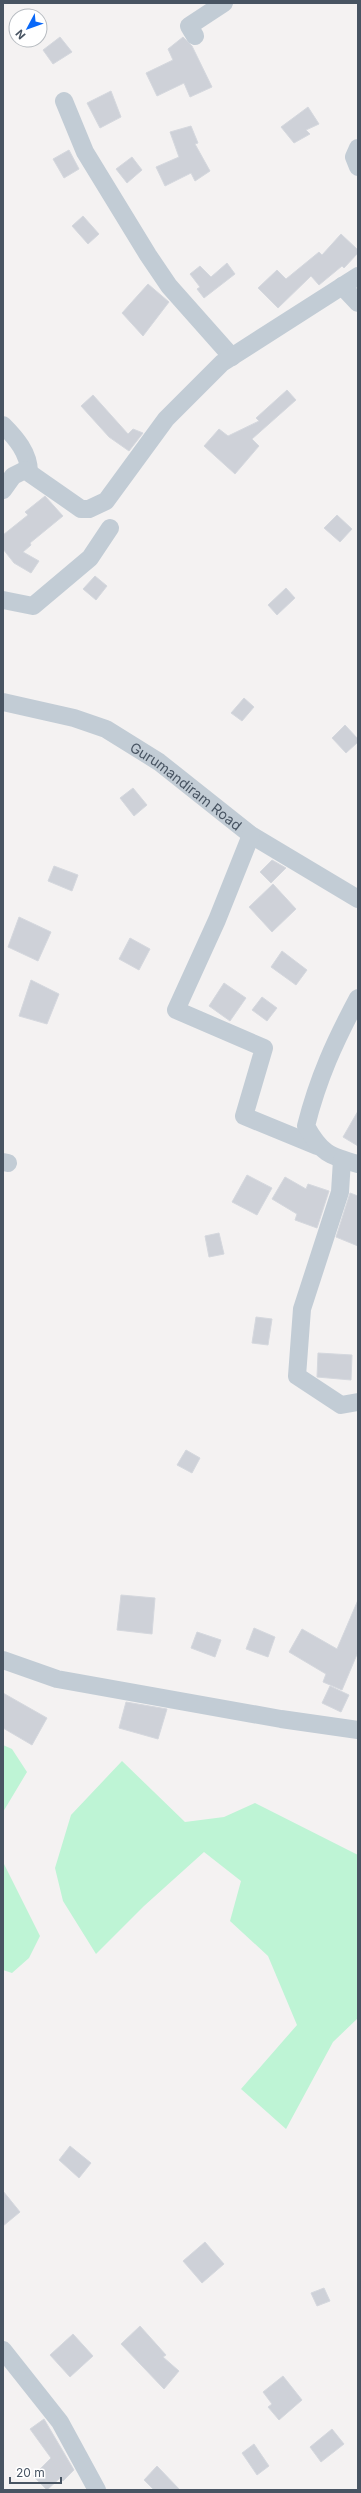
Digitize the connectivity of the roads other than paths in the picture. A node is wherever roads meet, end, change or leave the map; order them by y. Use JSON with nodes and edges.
{"nodes":[{"id":1,"x":224,"y":3,"type":"edge"},
{"id":2,"x":195,"y":36,"type":"dead end"},
{"id":3,"x":64,"y":101,"type":"dead end"},
{"id":4,"x":358,"y":148,"type":"edge"},
{"id":5,"x":358,"y":167,"type":"edge"},
{"id":6,"x":358,"y":276,"type":"edge"},
{"id":7,"x":342,"y":286,"type":"junction"},
{"id":8,"x":358,"y":303,"type":"edge"},
{"id":9,"x":232,"y":357,"type":"junction"},
{"id":10,"x":3,"y":425,"type":"edge"},
{"id":11,"x":29,"y":472,"type":"junction"},
{"id":12,"x":3,"y":490,"type":"edge"},
{"id":13,"x":110,"y":528,"type":"dead end"},
{"id":14,"x":3,"y":600,"type":"edge"},
{"id":15,"x":3,"y":691,"type":"edge"},
{"id":16,"x":11,"y":703,"type":"edge"},
{"id":17,"x":251,"y":835,"type":"junction"},
{"id":18,"x":358,"y":898,"type":"edge"},
{"id":19,"x":358,"y":998,"type":"edge"},
{"id":20,"x":317,"y":1146,"type":"junction"},
{"id":21,"x":350,"y":1162,"type":"edge"},
{"id":22,"x":358,"y":1402,"type":"edge"},
{"id":23,"x":3,"y":1660,"type":"edge"},
{"id":24,"x":358,"y":1730,"type":"edge"},
{"id":25,"x":3,"y":2350,"type":"edge"},
{"id":26,"x":97,"y":2490,"type":"edge"}],
"edges":[{"from":1,"to":2,"type":"street"},
{"from":3,"to":9,"type":"street"},
{"from":4,"to":5,"type":"street"},
{"from":6,"to":7,"type":"street"},
{"from":7,"to":8,"type":"street"},
{"from":7,"to":9,"type":"street"},
{"from":9,"to":11,"type":"street"},
{"from":10,"to":11,"type":"street"},
{"from":11,"to":12,"type":"street"},
{"from":13,"to":14,"type":"street"},
{"from":15,"to":16,"type":"street"},
{"from":16,"to":17,"type":"street","name":"Gurumandiram Road"},
{"from":17,"to":18,"type":"street","name":"Gurumandiram Road"},
{"from":17,"to":20,"type":"street"},
{"from":19,"to":20,"type":"street"},
{"from":20,"to":21,"type":"street"},
{"from":21,"to":22,"type":"street"},
{"from":23,"to":24,"type":"street"},
{"from":25,"to":26,"type":"street"}]}
